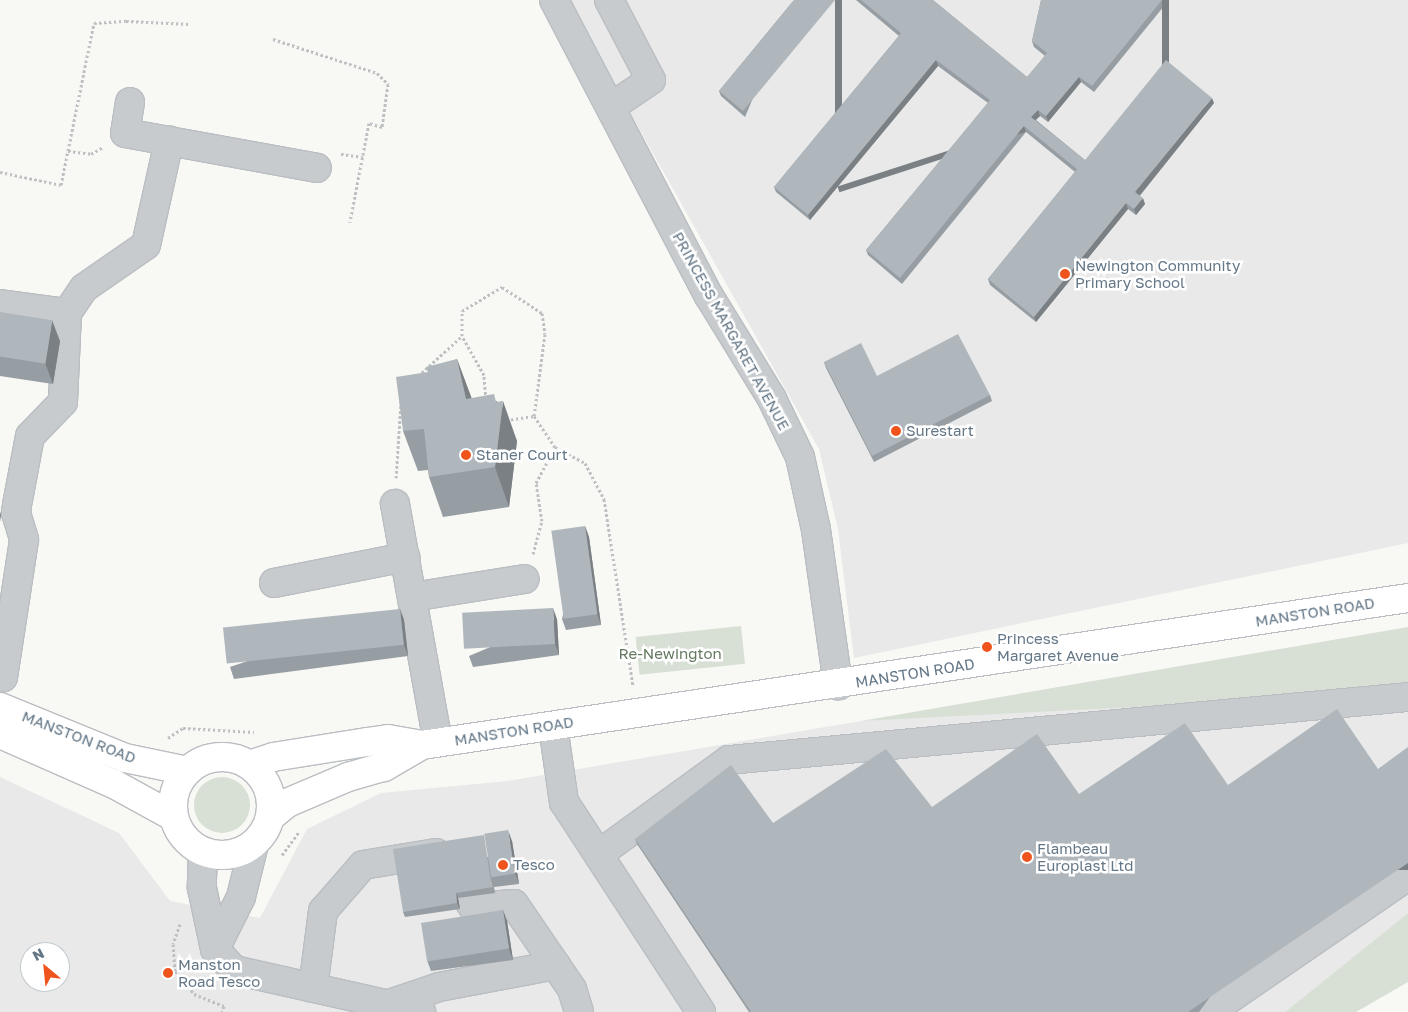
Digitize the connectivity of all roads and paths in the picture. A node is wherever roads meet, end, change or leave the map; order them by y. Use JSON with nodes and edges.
{"nodes":[{"id":1,"x":554,"y":0,"type":"edge"},
{"id":2,"x":609,"y":0,"type":"edge"},
{"id":3,"x":189,"y":24,"type":"dead end"},
{"id":4,"x":274,"y":39,"type":"dead end"},
{"id":5,"x":130,"y":102,"type":"dead end"},
{"id":6,"x":611,"y":107,"type":"junction"},
{"id":7,"x":125,"y":133,"type":"junction"},
{"id":8,"x":169,"y":141,"type":"junction"},
{"id":9,"x":68,"y":151,"type":"junction"},
{"id":10,"x":317,"y":168,"type":"dead end"},
{"id":11,"x":0,"y":172,"type":"edge"},
{"id":12,"x":350,"y":222,"type":"dead end"},
{"id":13,"x":0,"y":304,"type":"edge"},
{"id":14,"x":67,"y":313,"type":"junction"},
{"id":15,"x":462,"y":336,"type":"junction"},
{"id":16,"x":414,"y":382,"type":"edge"},
{"id":17,"x":404,"y":396,"type":"edge"},
{"id":18,"x":487,"y":404,"type":"edge"},
{"id":19,"x":534,"y":416,"type":"junction"},
{"id":20,"x":498,"y":421,"type":"edge"},
{"id":21,"x":555,"y":447,"type":"junction"},
{"id":22,"x":395,"y":504,"type":"joint"},
{"id":23,"x":404,"y":557,"type":"junction"},
{"id":24,"x":525,"y":579,"type":"joint"},
{"id":25,"x":274,"y":583,"type":"dead end"},
{"id":26,"x":412,"y":597,"type":"junction"},
{"id":27,"x":1408,"y":598,"type":"edge"},
{"id":28,"x":3,"y":677,"type":"dead end"},
{"id":29,"x":838,"y":685,"type":"junction"},
{"id":30,"x":1408,"y":696,"type":"edge"},
{"id":31,"x":0,"y":706,"type":"edge"},
{"id":32,"x":637,"y":711,"type":"junction"},
{"id":33,"x":553,"y":726,"type":"junction"},
{"id":34,"x":257,"y":732,"type":"dead end"},
{"id":35,"x":0,"y":734,"type":"edge"},
{"id":36,"x":163,"y":741,"type":"dead end"},
{"id":37,"x":430,"y":743,"type":"junction"},
{"id":38,"x":249,"y":765,"type":"junction"},
{"id":39,"x":188,"y":771,"type":"junction"},
{"id":40,"x":174,"y":817,"type":"junction"},
{"id":41,"x":270,"y":817,"type":"junction"},
{"id":42,"x":300,"y":830,"type":"dead end"},
{"id":43,"x":254,"y":844,"type":"junction"},
{"id":44,"x":203,"y":851,"type":"junction"},
{"id":45,"x":599,"y":854,"type":"junction"},
{"id":46,"x":278,"y":860,"type":"dead end"},
{"id":47,"x":1408,"y":876,"type":"edge"},
{"id":48,"x":216,"y":948,"type":"junction"},
{"id":49,"x":556,"y":965,"type":"junction"},
{"id":50,"x":313,"y":988,"type":"junction"},
{"id":51,"x":390,"y":1004,"type":"junction"},
{"id":52,"x":421,"y":1012,"type":"edge"},
{"id":53,"x":579,"y":1012,"type":"edge"},
{"id":54,"x":701,"y":1012,"type":"edge"},
{"id":55,"x":1210,"y":1012,"type":"edge"}],
"edges":[{"from":1,"to":6,"type":"street","name":"PRINCESS MARGARET AVENUE"},
{"from":2,"to":6,"type":"street"},
{"from":3,"to":9,"type":"path"},
{"from":4,"to":12,"type":"path"},
{"from":5,"to":7,"type":"street"},
{"from":6,"to":29,"type":"street","name":"PRINCESS MARGARET AVENUE"},
{"from":7,"to":8,"type":"street"},
{"from":7,"to":9,"type":"path"},
{"from":8,"to":10,"type":"street"},
{"from":8,"to":14,"type":"street"},
{"from":9,"to":11,"type":"path"},
{"from":13,"to":14,"type":"street"},
{"from":14,"to":28,"type":"street"},
{"from":15,"to":16,"type":"path"},
{"from":15,"to":18,"type":"path"},
{"from":15,"to":19,"type":"path"},
{"from":17,"to":22,"type":"path"},
{"from":19,"to":20,"type":"path"},
{"from":19,"to":21,"type":"path"},
{"from":21,"to":24,"type":"path"},
{"from":21,"to":32,"type":"path"},
{"from":22,"to":23,"type":"street"},
{"from":23,"to":25,"type":"street"},
{"from":23,"to":26,"type":"street"},
{"from":24,"to":26,"type":"street"},
{"from":26,"to":37,"type":"street"},
{"from":27,"to":29,"type":"main road","name":"MANSTON ROAD"},
{"from":29,"to":32,"type":"main road","name":"MANSTON ROAD"},
{"from":30,"to":45,"type":"street"},
{"from":31,"to":39,"type":"main road","name":"MANSTON ROAD"},
{"from":32,"to":33,"type":"main road","name":"MANSTON ROAD"},
{"from":33,"to":37,"type":"main road","name":"MANSTON ROAD"},
{"from":33,"to":45,"type":"street"},
{"from":34,"to":36,"type":"path"},
{"from":35,"to":40,"type":"main road","name":"MANSTON ROAD"},
{"from":37,"to":38,"type":"main road","name":"MANSTON ROAD"},
{"from":37,"to":41,"type":"main road","name":"MANSTON ROAD"},
{"from":38,"to":39,"type":"main road"},
{"from":38,"to":41,"type":"main road"},
{"from":39,"to":40,"type":"main road"},
{"from":40,"to":44,"type":"main road"},
{"from":41,"to":43,"type":"main road","name":"MANSTON ROAD"},
{"from":42,"to":46,"type":"path"},
{"from":43,"to":44,"type":"main road"},
{"from":43,"to":48,"type":"street"},
{"from":44,"to":48,"type":"street"},
{"from":45,"to":54,"type":"street"},
{"from":47,"to":55,"type":"street"},
{"from":48,"to":50,"type":"street"},
{"from":49,"to":50,"type":"street"},
{"from":49,"to":51,"type":"street"},
{"from":49,"to":53,"type":"street"},
{"from":50,"to":51,"type":"street"},
{"from":51,"to":52,"type":"street"}]}
